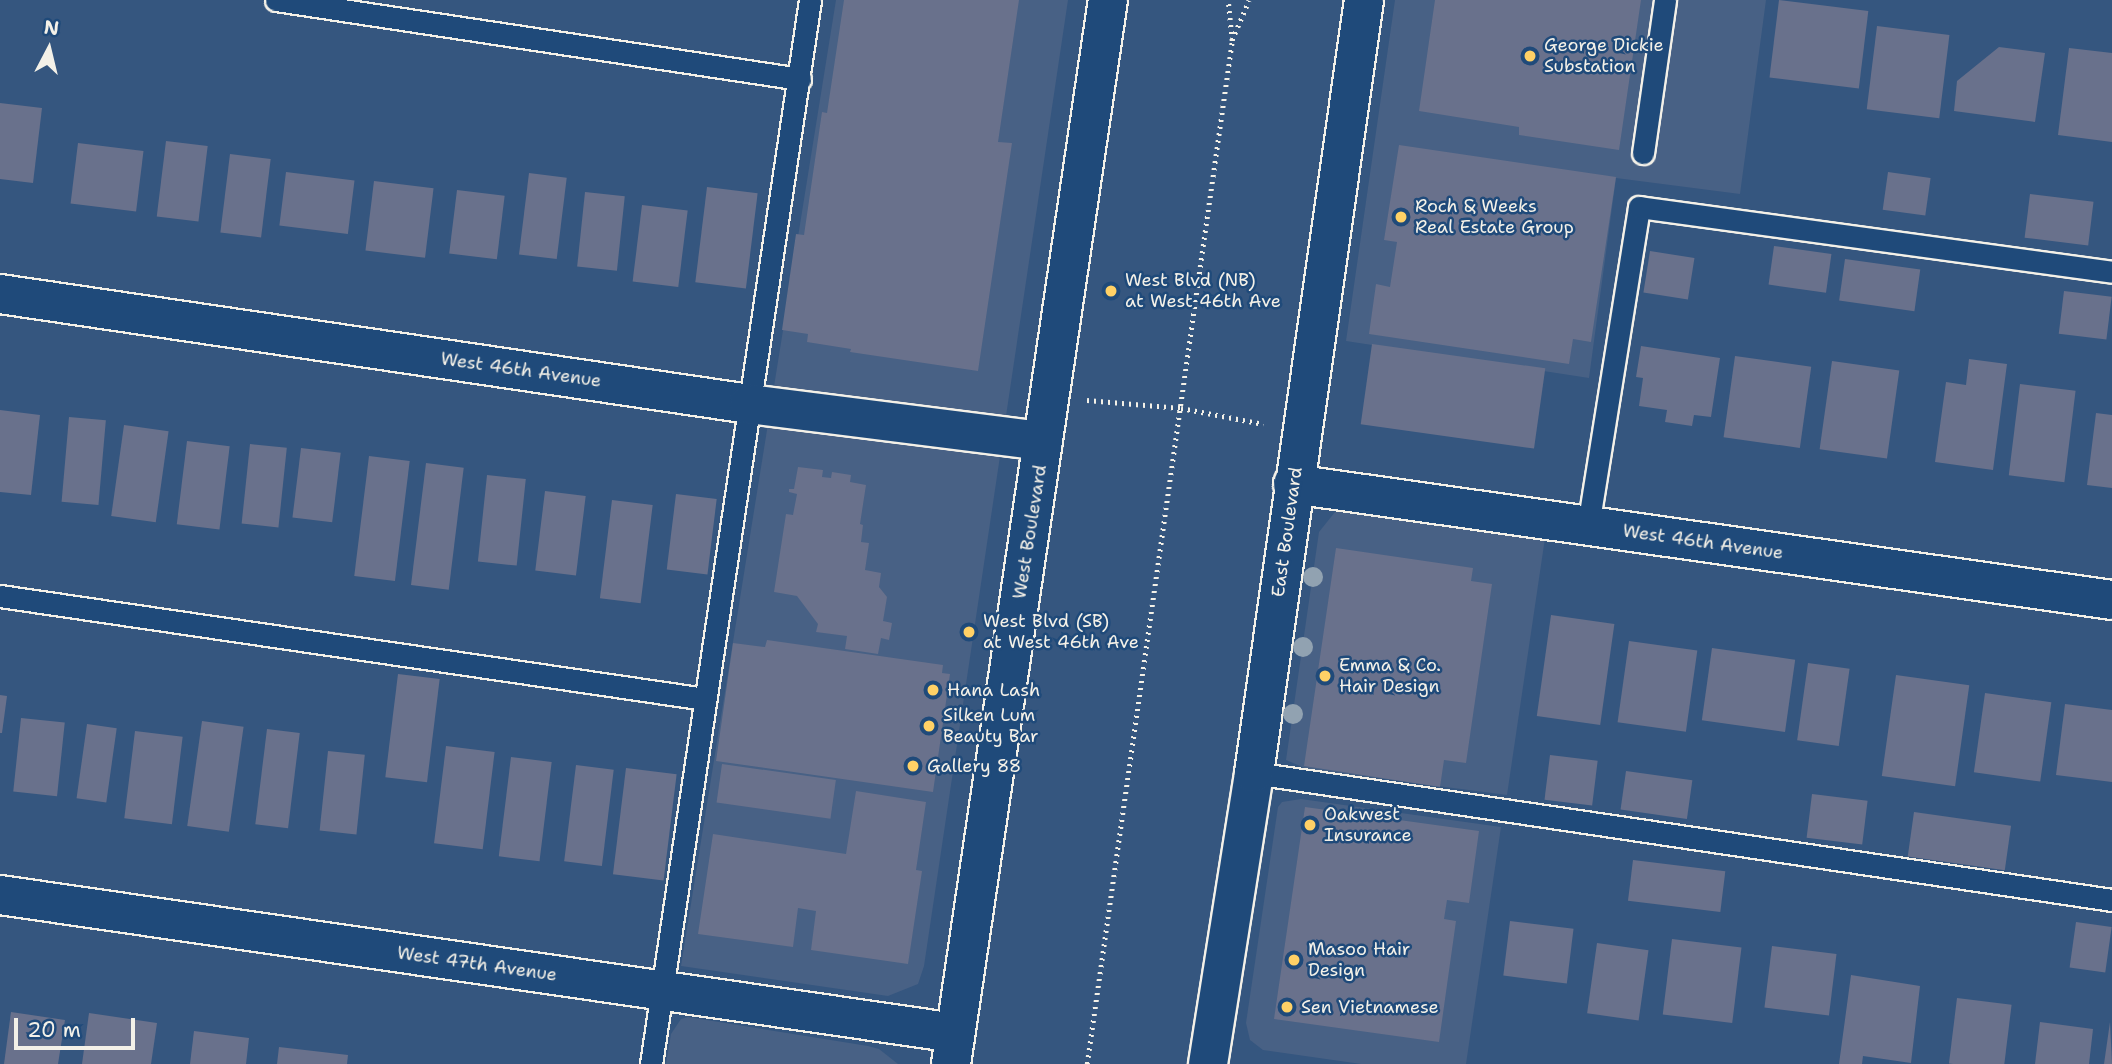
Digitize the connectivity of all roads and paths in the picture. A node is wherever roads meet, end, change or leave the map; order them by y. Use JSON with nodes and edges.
{"nodes":[{"id":1,"x":276,"y":0,"type":"edge"},
{"id":2,"x":810,"y":0,"type":"edge"},
{"id":3,"x":1108,"y":0,"type":"edge"},
{"id":4,"x":1228,"y":0,"type":"edge"},
{"id":5,"x":1249,"y":0,"type":"edge"},
{"id":6,"x":1364,"y":0,"type":"edge"},
{"id":7,"x":1665,"y":0,"type":"edge"},
{"id":8,"x":1232,"y":41,"type":"junction"},
{"id":9,"x":800,"y":79,"type":"junction"},
{"id":10,"x":1643,"y":153,"type":"dead end"},
{"id":11,"x":2112,"y":272,"type":"edge"},
{"id":12,"x":0,"y":294,"type":"edge"},
{"id":13,"x":1086,"y":400,"type":"dead end"},
{"id":14,"x":749,"y":404,"type":"junction"},
{"id":15,"x":1181,"y":408,"type":"junction"},
{"id":16,"x":1263,"y":424,"type":"dead end"},
{"id":17,"x":1043,"y":441,"type":"junction"},
{"id":18,"x":1293,"y":484,"type":"junction"},
{"id":19,"x":1588,"y":526,"type":"junction"},
{"id":20,"x":0,"y":596,"type":"edge"},
{"id":21,"x":2112,"y":600,"type":"edge"},
{"id":22,"x":705,"y":699,"type":"junction"},
{"id":23,"x":1254,"y":772,"type":"junction"},
{"id":24,"x":0,"y":895,"type":"edge"},
{"id":25,"x":2112,"y":900,"type":"edge"},
{"id":26,"x":662,"y":990,"type":"junction"},
{"id":27,"x":953,"y":1049,"type":"edge"},
{"id":28,"x":652,"y":1064,"type":"edge"},
{"id":29,"x":1087,"y":1064,"type":"edge"},
{"id":30,"x":1208,"y":1064,"type":"edge"}],
"edges":[{"from":1,"to":9,"type":"lane"},
{"from":2,"to":9,"type":"lane"},
{"from":3,"to":17,"type":"street","name":"West Boulevard"},
{"from":4,"to":8,"type":"path"},
{"from":5,"to":8,"type":"path"},
{"from":6,"to":18,"type":"street","name":"East Boulevard"},
{"from":7,"to":10,"type":"lane"},
{"from":8,"to":15,"type":"path"},
{"from":9,"to":14,"type":"lane"},
{"from":11,"to":19,"type":"lane"},
{"from":12,"to":14,"type":"street","name":"West 46th Avenue"},
{"from":13,"to":15,"type":"path"},
{"from":14,"to":17,"type":"street","name":"West 46th Avenue"},
{"from":14,"to":22,"type":"lane"},
{"from":15,"to":16,"type":"path"},
{"from":15,"to":29,"type":"path"},
{"from":17,"to":27,"type":"street","name":"West Boulevard"},
{"from":18,"to":19,"type":"street","name":"West 46th Avenue"},
{"from":18,"to":23,"type":"street","name":"East Boulevard"},
{"from":19,"to":21,"type":"street","name":"West 46th Avenue"},
{"from":20,"to":22,"type":"lane"},
{"from":22,"to":26,"type":"lane"},
{"from":23,"to":25,"type":"lane"},
{"from":23,"to":30,"type":"street","name":"East Boulevard"},
{"from":24,"to":26,"type":"street","name":"West 47th Avenue"},
{"from":26,"to":27,"type":"street","name":"West 47th Avenue"},
{"from":26,"to":28,"type":"lane"}]}
